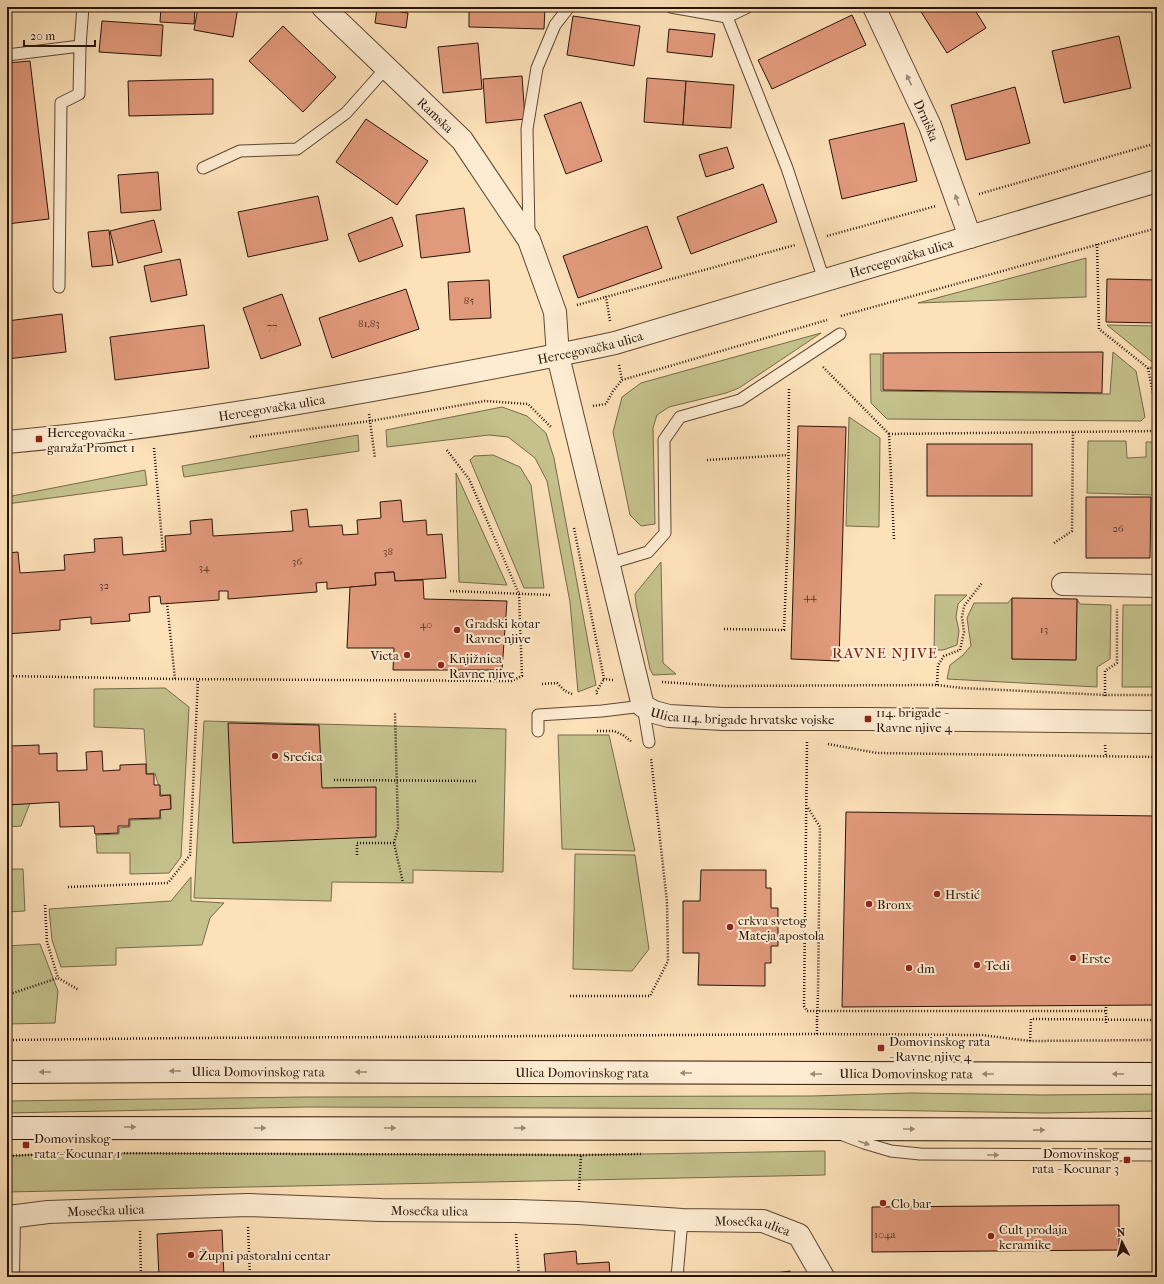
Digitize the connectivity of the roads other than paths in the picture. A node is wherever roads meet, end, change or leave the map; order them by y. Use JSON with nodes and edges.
{"nodes":[{"id":1,"x":83,"y":7,"type":"edge"},
{"id":2,"x":323,"y":7,"type":"edge"},
{"id":3,"x":569,"y":7,"type":"edge"},
{"id":4,"x":671,"y":7,"type":"edge"},
{"id":5,"x":748,"y":7,"type":"edge"},
{"id":6,"x":874,"y":7,"type":"edge"},
{"id":7,"x":727,"y":16,"type":"junction"},
{"id":8,"x":80,"y":46,"type":"junction"},
{"id":9,"x":7,"y":56,"type":"edge"},
{"id":10,"x":386,"y":68,"type":"junction"},
{"id":11,"x":203,"y":168,"type":"dead end"},
{"id":12,"x":1157,"y":181,"type":"edge"},
{"id":13,"x":970,"y":237,"type":"junction"},
{"id":14,"x":529,"y":240,"type":"junction"},
{"id":15,"x":824,"y":280,"type":"junction"},
{"id":16,"x":59,"y":288,"type":"dead end"},
{"id":17,"x":840,"y":334,"type":"dead end"},
{"id":18,"x":558,"y":356,"type":"junction"},
{"id":19,"x":7,"y":442,"type":"edge"},
{"id":20,"x":608,"y":564,"type":"junction"},
{"id":21,"x":1063,"y":584,"type":"dead end"},
{"id":22,"x":1157,"y":586,"type":"edge"},
{"id":23,"x":643,"y":706,"type":"junction"},
{"id":24,"x":1157,"y":722,"type":"edge"},
{"id":25,"x":538,"y":731,"type":"dead end"},
{"id":26,"x":650,"y":747,"type":"road end"},
{"id":27,"x":7,"y":1072,"type":"edge"},
{"id":28,"x":1157,"y":1074,"type":"edge"},
{"id":29,"x":7,"y":1128,"type":"edge"},
{"id":30,"x":828,"y":1128,"type":"junction"},
{"id":31,"x":1157,"y":1130,"type":"edge"},
{"id":32,"x":1157,"y":1155,"type":"edge"},
{"id":33,"x":682,"y":1220,"type":"junction"},
{"id":34,"x":8,"y":1277,"type":"edge"},
{"id":35,"x":676,"y":1277,"type":"edge"},
{"id":36,"x":823,"y":1277,"type":"edge"}],
"edges":[{"from":1,"to":8,"type":"lane"},
{"from":2,"to":10,"type":"street","name":"Ramska"},
{"from":3,"to":14,"type":"lane","name":"Ramska"},
{"from":4,"to":7,"type":"lane"},
{"from":5,"to":7,"type":"lane"},
{"from":13,"to":6,"type":"street","name":"Drniška","one_way":true},
{"from":7,"to":15,"type":"lane"},
{"from":8,"to":9,"type":"lane"},
{"from":8,"to":16,"type":"lane"},
{"from":10,"to":11,"type":"lane"},
{"from":10,"to":14,"type":"street","name":"Ramska"},
{"from":12,"to":13,"type":"street","name":"Hercegovačka ulica"},
{"from":13,"to":15,"type":"street","name":"Hercegovačka ulica"},
{"from":14,"to":18,"type":"street","name":"Ramska"},
{"from":15,"to":18,"type":"street","name":"Hercegovačka ulica"},
{"from":17,"to":20,"type":"lane"},
{"from":18,"to":19,"type":"street","name":"Hercegovačka ulica"},
{"from":18,"to":20,"type":"street","name":"Ulica 114. brigade hrvatske vojske"},
{"from":20,"to":23,"type":"street","name":"Ulica 114. brigade hrvatske vojske"},
{"from":21,"to":22,"type":"street"},
{"from":23,"to":24,"type":"street","name":"Ulica 114. brigade hrvatske vojske"},
{"from":23,"to":25,"type":"lane"},
{"from":23,"to":26,"type":"lane"},
{"from":28,"to":27,"type":"street","name":"Ulica Domovinskog rata","one_way":true},
{"from":29,"to":30,"type":"street","one_way":true},
{"from":30,"to":31,"type":"street","one_way":true},
{"from":30,"to":32,"type":"lane","one_way":true},
{"from":33,"to":34,"type":"street","name":"Mosećka ulica"},
{"from":33,"to":35,"type":"lane"},
{"from":33,"to":36,"type":"street","name":"Mosećka ulica"}]}
